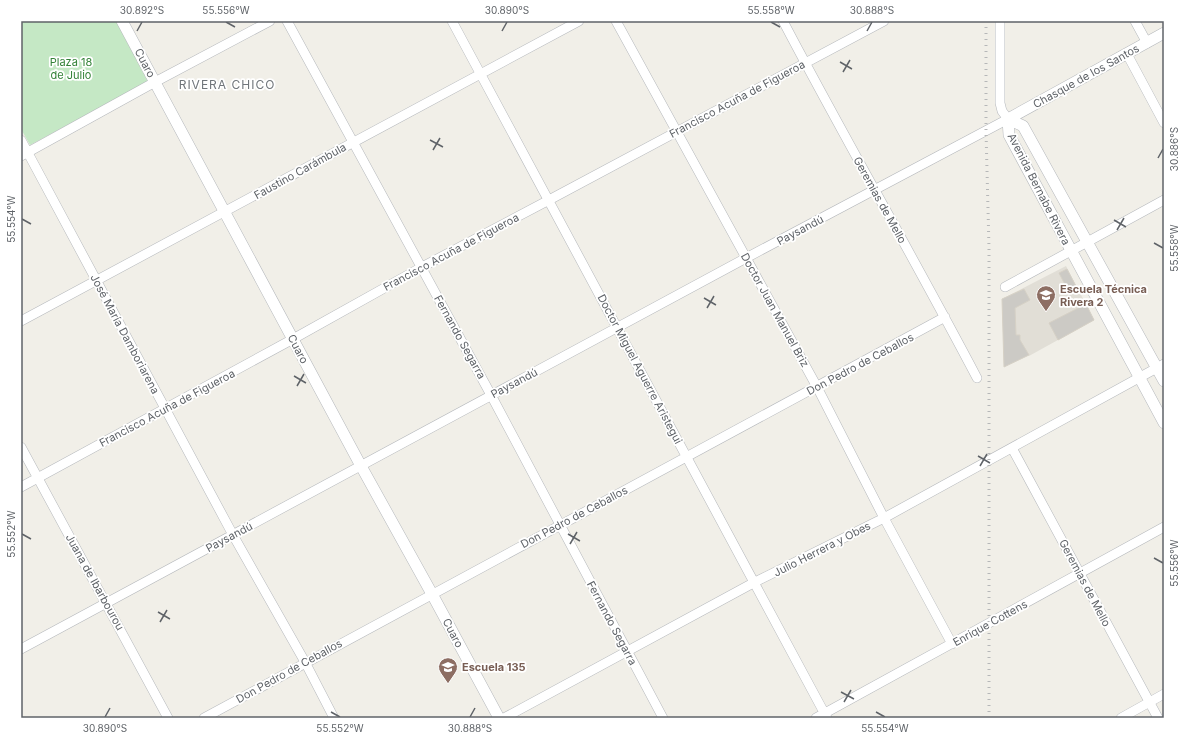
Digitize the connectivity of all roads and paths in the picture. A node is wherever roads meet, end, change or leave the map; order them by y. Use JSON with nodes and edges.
{"nodes":[{"id":1,"x":122,"y":21,"type":"edge"},
{"id":2,"x":270,"y":21,"type":"edge"},
{"id":3,"x":287,"y":21,"type":"edge"},
{"id":4,"x":452,"y":21,"type":"edge"},
{"id":5,"x":579,"y":21,"type":"edge"},
{"id":6,"x":616,"y":21,"type":"edge"},
{"id":7,"x":783,"y":21,"type":"edge"},
{"id":8,"x":884,"y":21,"type":"edge"},
{"id":9,"x":1000,"y":21,"type":"edge"},
{"id":10,"x":1135,"y":21,"type":"edge"},
{"id":11,"x":1164,"y":33,"type":"edge"},
{"id":12,"x":1147,"y":43,"type":"junction"},
{"id":13,"x":1127,"y":54,"type":"junction"},
{"id":14,"x":805,"y":62,"type":"junction"},
{"id":15,"x":480,"y":74,"type":"junction"},
{"id":16,"x":155,"y":82,"type":"junction"},
{"id":17,"x":1008,"y":119,"type":"junction"},
{"id":18,"x":1164,"y":123,"type":"edge"},
{"id":19,"x":677,"y":131,"type":"junction"},
{"id":20,"x":21,"y":140,"type":"edge"},
{"id":21,"x":353,"y":142,"type":"junction"},
{"id":22,"x":24,"y":154,"type":"edge"},
{"id":23,"x":875,"y":191,"type":"junction"},
{"id":24,"x":549,"y":200,"type":"junction"},
{"id":25,"x":1164,"y":200,"type":"edge"},
{"id":26,"x":224,"y":212,"type":"junction"},
{"id":27,"x":1088,"y":242,"type":"junction"},
{"id":28,"x":1072,"y":251,"type":"junction"},
{"id":29,"x":746,"y":258,"type":"junction"},
{"id":30,"x":422,"y":267,"type":"junction"},
{"id":31,"x":96,"y":280,"type":"junction"},
{"id":32,"x":1005,"y":287,"type":"dead end"},
{"id":33,"x":945,"y":317,"type":"junction"},
{"id":34,"x":21,"y":321,"type":"edge"},
{"id":35,"x":618,"y":328,"type":"junction"},
{"id":36,"x":293,"y":339,"type":"junction"},
{"id":37,"x":1160,"y":366,"type":"edge"},
{"id":38,"x":1139,"y":377,"type":"junction"},
{"id":39,"x":977,"y":378,"type":"dead end"},
{"id":40,"x":1164,"y":381,"type":"edge"},
{"id":41,"x":817,"y":387,"type":"junction"},
{"id":42,"x":491,"y":395,"type":"junction"},
{"id":43,"x":166,"y":409,"type":"junction"},
{"id":44,"x":1164,"y":423,"type":"edge"},
{"id":45,"x":21,"y":446,"type":"edge"},
{"id":46,"x":1012,"y":448,"type":"junction"},
{"id":47,"x":687,"y":456,"type":"junction"},
{"id":48,"x":361,"y":466,"type":"junction"},
{"id":49,"x":38,"y":478,"type":"junction"},
{"id":50,"x":21,"y":487,"type":"edge"},
{"id":51,"x":884,"y":518,"type":"junction"},
{"id":52,"x":560,"y":525,"type":"junction"},
{"id":53,"x":1164,"y":527,"type":"edge"},
{"id":54,"x":233,"y":535,"type":"junction"},
{"id":55,"x":1080,"y":574,"type":"junction"},
{"id":56,"x":755,"y":582,"type":"junction"},
{"id":57,"x":432,"y":594,"type":"junction"},
{"id":58,"x":107,"y":604,"type":"junction"},
{"id":59,"x":952,"y":644,"type":"junction"},
{"id":60,"x":21,"y":649,"type":"edge"},
{"id":61,"x":627,"y":652,"type":"junction"},
{"id":62,"x":305,"y":662,"type":"junction"},
{"id":63,"x":1164,"y":694,"type":"edge"},
{"id":64,"x":1150,"y":702,"type":"junction"},
{"id":65,"x":826,"y":716,"type":"edge"},
{"id":66,"x":168,"y":718,"type":"edge"},
{"id":67,"x":204,"y":718,"type":"edge"},
{"id":68,"x":334,"y":718,"type":"edge"},
{"id":69,"x":499,"y":718,"type":"edge"},
{"id":70,"x":504,"y":718,"type":"edge"},
{"id":71,"x":663,"y":718,"type":"edge"},
{"id":72,"x":816,"y":718,"type":"edge"},
{"id":73,"x":1121,"y":718,"type":"edge"},
{"id":74,"x":1158,"y":718,"type":"edge"}],
"edges":[{"from":1,"to":16,"type":"street","name":"Cuaro"},
{"from":2,"to":16,"type":"street"},
{"from":3,"to":21,"type":"street","name":"Fernando Segarra"},
{"from":4,"to":15,"type":"street","name":"Doctor Miguel Aguerre Aristegui"},
{"from":5,"to":15,"type":"street","name":"Faustino Carámbula"},
{"from":6,"to":19,"type":"street","name":"Doctor Juan Manuel Briz"},
{"from":7,"to":14,"type":"street","name":"Geremias de Mello"},
{"from":8,"to":14,"type":"street","name":"Francisco Acuña de Figueroa"},
{"from":9,"to":17,"type":"street"},
{"from":10,"to":12,"type":"street"},
{"from":11,"to":12,"type":"street","name":"Chasque de los Santos"},
{"from":12,"to":13,"type":"street","name":"Chasque de los Santos"},
{"from":13,"to":17,"type":"street","name":"Chasque de los Santos"},
{"from":13,"to":18,"type":"street"},
{"from":14,"to":19,"type":"street","name":"Francisco Acuña de Figueroa"},
{"from":14,"to":23,"type":"street","name":"Geremias de Mello"},
{"from":15,"to":21,"type":"street","name":"Faustino Carámbula"},
{"from":15,"to":24,"type":"street","name":"Doctor Miguel Aguerre Aristegui"},
{"from":16,"to":22,"type":"street"},
{"from":16,"to":26,"type":"street","name":"Cuaro"},
{"from":17,"to":23,"type":"street","name":"Paysandú"},
{"from":17,"to":27,"type":"street","name":"Avenida Bernabe Rivera"},
{"from":17,"to":28,"type":"street","name":"Avenida Bernabe Rivera"},
{"from":19,"to":24,"type":"street","name":"Francisco Acuña de Figueroa"},
{"from":19,"to":29,"type":"street","name":"Doctor Juan Manuel Briz"},
{"from":20,"to":22,"type":"street","name":"José María Damboriarena"},
{"from":21,"to":26,"type":"street","name":"Faustino Carámbula"},
{"from":21,"to":30,"type":"street","name":"Fernando Segarra"},
{"from":22,"to":31,"type":"street","name":"José María Damboriarena"},
{"from":23,"to":29,"type":"street","name":"Paysandú"},
{"from":23,"to":33,"type":"street","name":"Geremias de Mello"},
{"from":24,"to":30,"type":"street","name":"Francisco Acuña de Figueroa"},
{"from":24,"to":35,"type":"street","name":"Doctor Miguel Aguerre Aristegui"},
{"from":25,"to":27,"type":"street"},
{"from":26,"to":31,"type":"street","name":"Faustino Carámbula"},
{"from":26,"to":36,"type":"street","name":"Cuaro"},
{"from":27,"to":28,"type":"street"},
{"from":27,"to":37,"type":"street","name":"Avenida Bernabe Rivera"},
{"from":28,"to":32,"type":"street"},
{"from":28,"to":38,"type":"street","name":"Avenida Bernabe Rivera"},
{"from":29,"to":35,"type":"street","name":"Paysandú"},
{"from":29,"to":41,"type":"street","name":"Doctor Juan Manuel Briz"},
{"from":30,"to":36,"type":"street","name":"Francisco Acuña de Figueroa"},
{"from":30,"to":42,"type":"street","name":"Fernando Segarra"},
{"from":31,"to":34,"type":"street","name":"Faustino Carámbula"},
{"from":31,"to":43,"type":"street","name":"José María Damboriarena"},
{"from":33,"to":39,"type":"street","name":"Geremias de Mello"},
{"from":33,"to":41,"type":"street","name":"Don Pedro de Ceballos"},
{"from":35,"to":42,"type":"street","name":"Paysandú"},
{"from":35,"to":47,"type":"street","name":"Doctor Miguel Aguerre Aristegui"},
{"from":36,"to":43,"type":"street","name":"Francisco Acuña de Figueroa"},
{"from":36,"to":48,"type":"street","name":"Cuaro"},
{"from":37,"to":38,"type":"street","name":"Julio Herrera y Obes"},
{"from":37,"to":40,"type":"street","name":"Avenida Bernabe Rivera"},
{"from":38,"to":44,"type":"street","name":"Avenida Bernabe Rivera"},
{"from":38,"to":46,"type":"street","name":"Julio Herrera y Obes"},
{"from":41,"to":47,"type":"street","name":"Don Pedro de Ceballos"},
{"from":41,"to":51,"type":"street","name":"Doctor Juan Manuel Briz"},
{"from":42,"to":48,"type":"street","name":"Paysandú"},
{"from":42,"to":52,"type":"street","name":"Fernando Segarra"},
{"from":43,"to":49,"type":"street","name":"Francisco Acuña de Figueroa"},
{"from":43,"to":54,"type":"street","name":"José María Damboriarena"},
{"from":45,"to":49,"type":"street","name":"Juana de Ibarbourou"},
{"from":46,"to":51,"type":"street","name":"Julio Herrera y Obes"},
{"from":46,"to":55,"type":"street","name":"Geremias de Mello"},
{"from":47,"to":52,"type":"street","name":"Don Pedro de Ceballos"},
{"from":47,"to":56,"type":"street","name":"Doctor Miguel Aguerre Aristegui"},
{"from":48,"to":54,"type":"street","name":"Paysandú"},
{"from":48,"to":57,"type":"street","name":"Cuaro"},
{"from":49,"to":50,"type":"street","name":"Francisco Acuña de Figueroa"},
{"from":49,"to":58,"type":"street","name":"Juana de Ibarbourou"},
{"from":51,"to":56,"type":"street","name":"Julio Herrera y Obes"},
{"from":51,"to":59,"type":"street","name":"Doctor Juan Manuel Briz"},
{"from":52,"to":57,"type":"street","name":"Don Pedro de Ceballos"},
{"from":52,"to":61,"type":"street","name":"Fernando Segarra"},
{"from":53,"to":55,"type":"street","name":"Enrique Cottens"},
{"from":54,"to":58,"type":"street","name":"Paysandú"},
{"from":54,"to":62,"type":"street","name":"José María Damboriarena"},
{"from":55,"to":59,"type":"street","name":"Enrique Cottens"},
{"from":55,"to":64,"type":"street","name":"Geremias de Mello"},
{"from":56,"to":61,"type":"street","name":"Julio Herrera y Obes"},
{"from":56,"to":65,"type":"street","name":"Doctor Miguel Aguerre Aristegui"},
{"from":57,"to":62,"type":"street","name":"Don Pedro de Ceballos"},
{"from":57,"to":69,"type":"street","name":"Cuaro"},
{"from":58,"to":60,"type":"street","name":"Paysandú"},
{"from":58,"to":66,"type":"street","name":"Juana de Ibarbourou"},
{"from":59,"to":65,"type":"street","name":"Enrique Cottens"},
{"from":61,"to":70,"type":"street","name":"Julio Herrera y Obes"},
{"from":61,"to":71,"type":"street","name":"Fernando Segarra"},
{"from":62,"to":67,"type":"street","name":"Don Pedro de Ceballos"},
{"from":62,"to":68,"type":"street","name":"José María Damboriarena"},
{"from":63,"to":64,"type":"street"},
{"from":64,"to":73,"type":"street"},
{"from":64,"to":74,"type":"street","name":"Geremias de Mello"},
{"from":65,"to":72,"type":"street","name":"Enrique Cottens"}]}
